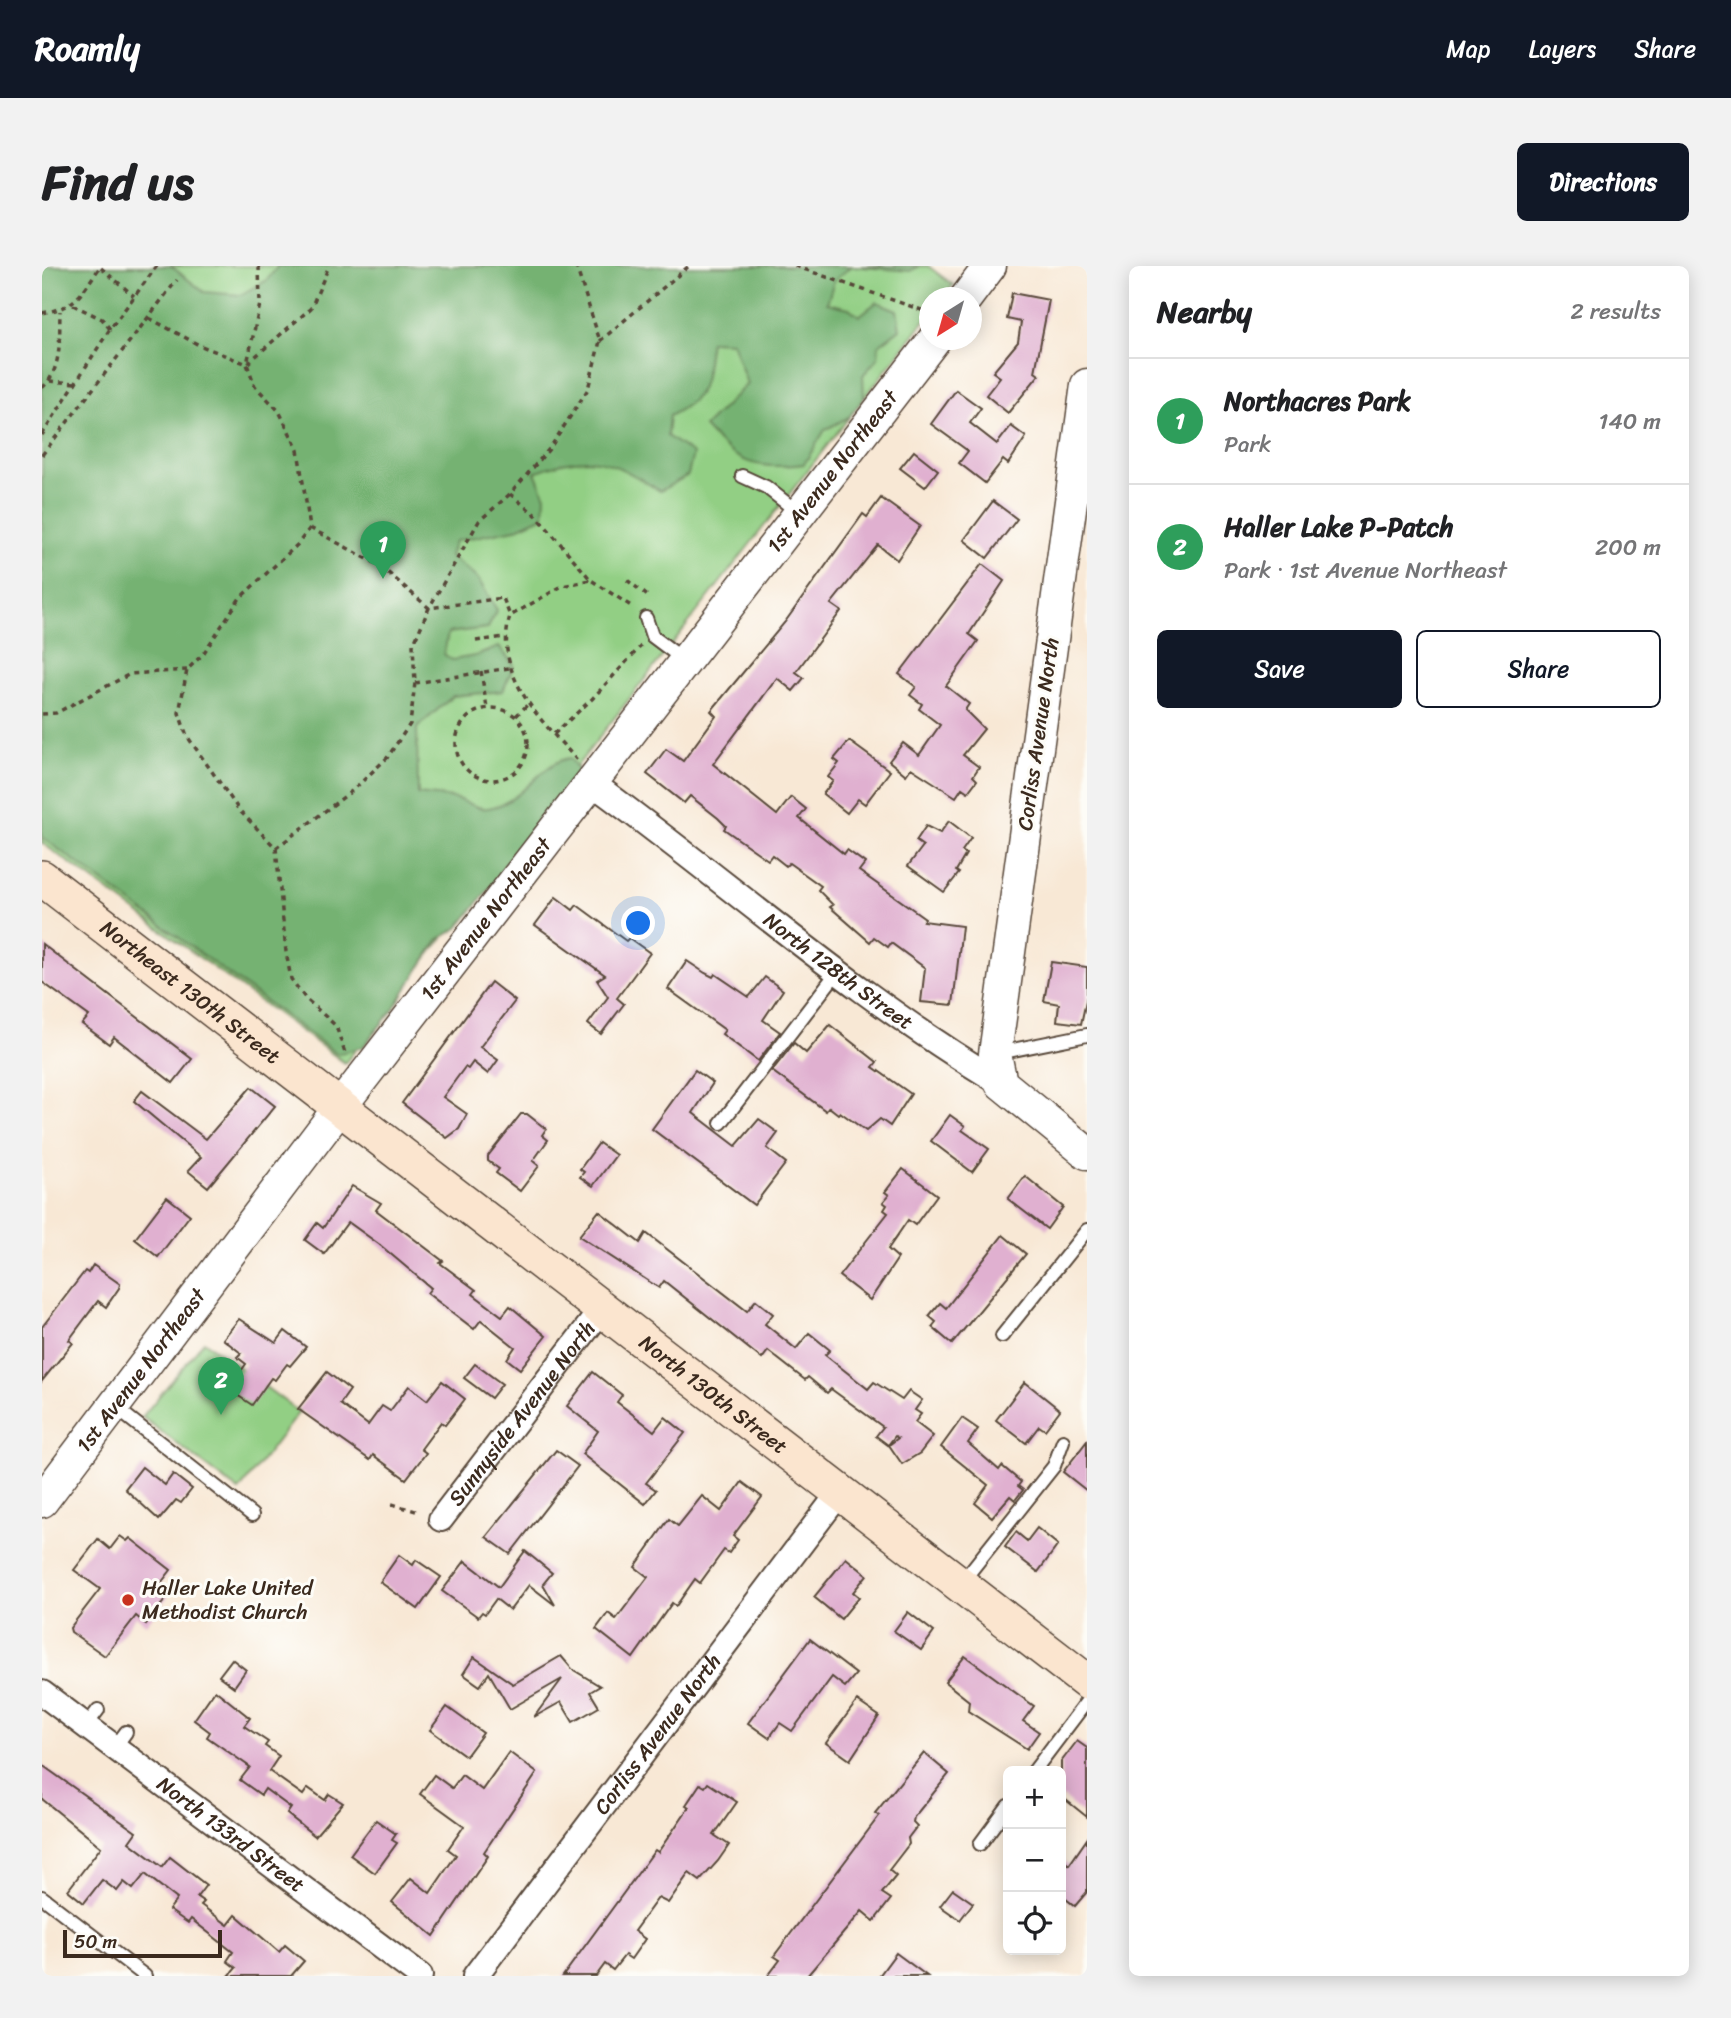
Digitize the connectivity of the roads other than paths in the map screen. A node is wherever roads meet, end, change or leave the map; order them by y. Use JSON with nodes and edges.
{"nodes":[{"id":1,"x":990,"y":266,"type":"edge"},
{"id":2,"x":974,"y":287,"type":"edge"},
{"id":3,"x":926,"y":350,"type":"edge"},
{"id":4,"x":1087,"y":386,"type":"edge"},
{"id":5,"x":742,"y":476,"type":"dead end"},
{"id":6,"x":800,"y":514,"type":"junction"},
{"id":7,"x":646,"y":618,"type":"road end"},
{"id":8,"x":685,"y":661,"type":"junction"},
{"id":9,"x":587,"y":774,"type":"junction"},
{"id":10,"x":42,"y":878,"type":"edge"},
{"id":11,"x":839,"y":970,"type":"junction"},
{"id":12,"x":1087,"y":1035,"type":"edge"},
{"id":13,"x":998,"y":1068,"type":"junction"},
{"id":14,"x":340,"y":1107,"type":"junction"},
{"id":15,"x":721,"y":1124,"type":"dead end"},
{"id":16,"x":1087,"y":1153,"type":"edge"},
{"id":17,"x":1087,"y":1230,"type":"edge"},
{"id":18,"x":602,"y":1309,"type":"junction"},
{"id":19,"x":1002,"y":1336,"type":"dead end"},
{"id":20,"x":115,"y":1407,"type":"junction"},
{"id":21,"x":1063,"y":1441,"type":"dead end"},
{"id":22,"x":840,"y":1492,"type":"junction"},
{"id":23,"x":42,"y":1501,"type":"edge"},
{"id":24,"x":252,"y":1515,"type":"dead end"},
{"id":25,"x":441,"y":1519,"type":"road end"},
{"id":26,"x":960,"y":1584,"type":"junction"},
{"id":27,"x":1087,"y":1682,"type":"edge"},
{"id":28,"x":42,"y":1693,"type":"edge"},
{"id":29,"x":1087,"y":1700,"type":"edge"},
{"id":30,"x":1038,"y":1766,"type":"edge"},
{"id":31,"x":1003,"y":1813,"type":"edge"},
{"id":32,"x":980,"y":1844,"type":"dead end"},
{"id":33,"x":42,"y":1897,"type":"edge"},
{"id":34,"x":145,"y":1976,"type":"edge"},
{"id":35,"x":419,"y":1976,"type":"edge"},
{"id":36,"x":475,"y":1976,"type":"edge"}],
"edges":[{"from":1,"to":2,"type":"street"},
{"from":3,"to":6,"type":"street","name":"1st Avenue Northeast"},
{"from":4,"to":13,"type":"street","name":"Corliss Avenue North"},
{"from":5,"to":6,"type":"lane"},
{"from":6,"to":8,"type":"street","name":"1st Avenue Northeast"},
{"from":7,"to":8,"type":"lane"},
{"from":8,"to":9,"type":"street","name":"1st Avenue Northeast"},
{"from":9,"to":11,"type":"street","name":"North 128th Street"},
{"from":9,"to":14,"type":"street","name":"1st Avenue Northeast"},
{"from":10,"to":14,"type":"main road","name":"Northeast 130th Street"},
{"from":11,"to":13,"type":"street","name":"North 128th Street"},
{"from":11,"to":15,"type":"lane"},
{"from":12,"to":13,"type":"lane"},
{"from":13,"to":16,"type":"street","name":"North 128th Street"},
{"from":14,"to":18,"type":"main road","name":"North 130th Street"},
{"from":14,"to":20,"type":"street","name":"1st Avenue Northeast"},
{"from":17,"to":19,"type":"lane"},
{"from":18,"to":22,"type":"main road","name":"North 130th Street"},
{"from":18,"to":25,"type":"street","name":"Sunnyside Avenue North"},
{"from":20,"to":23,"type":"street","name":"1st Avenue Northeast"},
{"from":20,"to":24,"type":"lane"},
{"from":21,"to":26,"type":"lane"},
{"from":22,"to":26,"type":"main road","name":"North 130th Street"},
{"from":22,"to":36,"type":"street","name":"Corliss Avenue North"},
{"from":26,"to":27,"type":"main road","name":"North 130th Street"},
{"from":28,"to":35,"type":"street","name":"North 133rd Street"},
{"from":29,"to":30,"type":"lane"},
{"from":31,"to":32,"type":"lane"},
{"from":33,"to":34,"type":"lane"}]}
